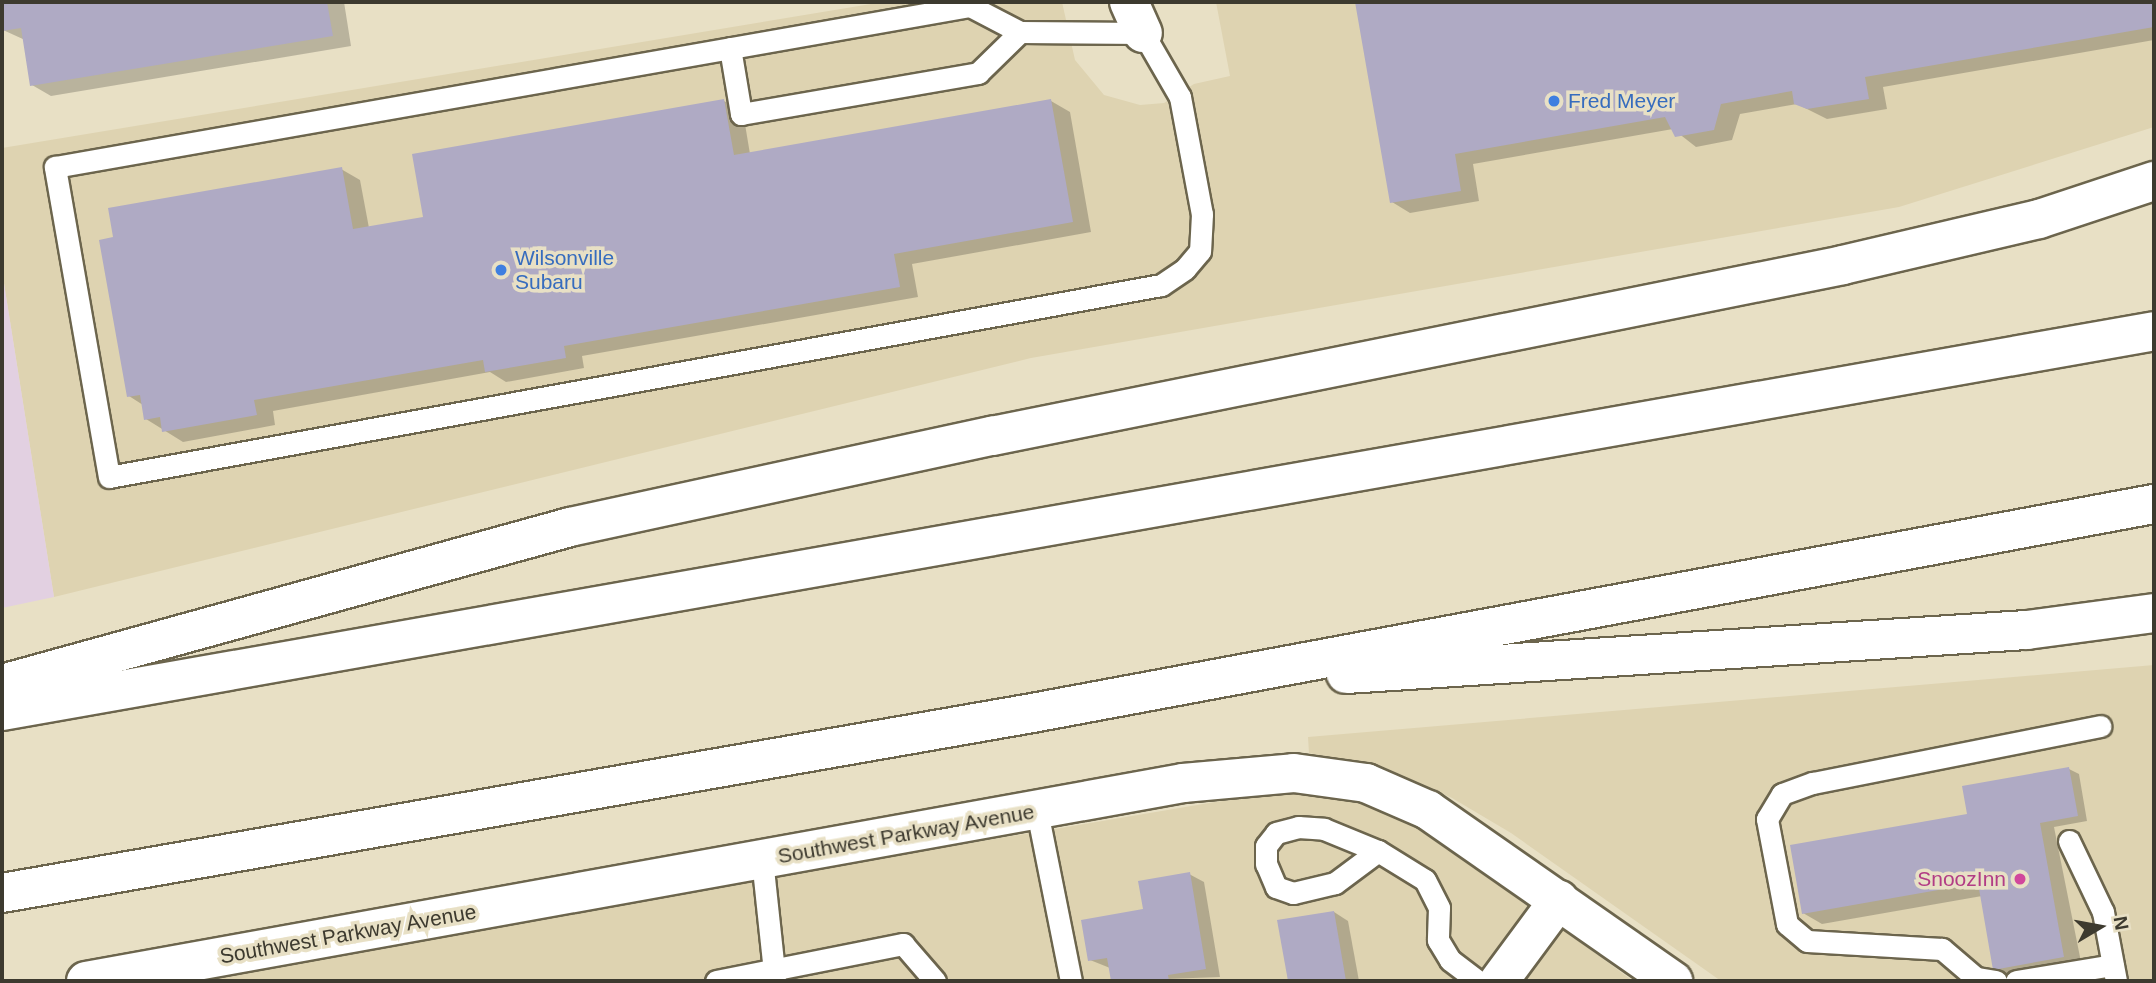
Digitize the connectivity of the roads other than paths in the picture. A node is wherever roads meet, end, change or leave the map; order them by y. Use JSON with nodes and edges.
{"nodes":[{"id":1,"x":1136,"y":18,"type":"edge"},
{"id":2,"x":1020,"y":32,"type":"junction"},
{"id":3,"x":730,"y":48,"type":"junction"},
{"id":4,"x":2154,"y":181,"type":"edge"},
{"id":5,"x":2154,"y":331,"type":"edge"},
{"id":6,"x":2154,"y":504,"type":"edge"},
{"id":7,"x":2154,"y":613,"type":"edge"},
{"id":8,"x":2,"y":684,"type":"edge"},
{"id":9,"x":1176,"y":684,"type":"junction"},
{"id":10,"x":2,"y":711,"type":"edge"},
{"id":11,"x":2100,"y":726,"type":"dead end"},
{"id":12,"x":1037,"y":811,"type":"junction"},
{"id":13,"x":2069,"y":841,"type":"dead end"},
{"id":14,"x":1378,"y":851,"type":"junction"},
{"id":15,"x":762,"y":859,"type":"junction"},
{"id":16,"x":2,"y":894,"type":"edge"},
{"id":17,"x":1559,"y":900,"type":"junction"},
{"id":18,"x":2115,"y":973,"type":"edge"},
{"id":19,"x":775,"y":976,"type":"edge"},
{"id":20,"x":86,"y":981,"type":"edge"},
{"id":21,"x":716,"y":981,"type":"edge"},
{"id":22,"x":935,"y":981,"type":"edge"},
{"id":23,"x":1070,"y":981,"type":"edge"},
{"id":24,"x":1478,"y":981,"type":"edge"},
{"id":25,"x":1499,"y":981,"type":"edge"},
{"id":26,"x":1672,"y":981,"type":"edge"},
{"id":27,"x":1996,"y":981,"type":"edge"},
{"id":28,"x":2016,"y":981,"type":"edge"}],
"edges":[{"from":1,"to":2,"type":"lane"},
{"from":1,"to":3,"type":"lane"},
{"from":2,"to":3,"type":"lane"},
{"from":2,"to":3,"type":"lane"},
{"from":4,"to":8,"type":"main road"},
{"from":5,"to":10,"type":"main road"},
{"from":6,"to":9,"type":"main road"},
{"from":7,"to":9,"type":"main road"},
{"from":9,"to":16,"type":"main road"},
{"from":11,"to":27,"type":"lane"},
{"from":12,"to":15,"type":"main road","name":"Southwest Parkway Avenue"},
{"from":12,"to":17,"type":"main road","name":"Southwest Parkway Avenue"},
{"from":12,"to":23,"type":"lane"},
{"from":13,"to":18,"type":"lane"},
{"from":14,"to":14,"type":"lane"},
{"from":14,"to":24,"type":"lane"},
{"from":15,"to":19,"type":"lane"},
{"from":15,"to":20,"type":"main road","name":"Southwest Parkway Avenue"},
{"from":17,"to":25,"type":"main road"},
{"from":17,"to":26,"type":"main road","name":"Southwest Parkway Avenue"},
{"from":18,"to":28,"type":"lane"},
{"from":19,"to":21,"type":"lane"},
{"from":19,"to":22,"type":"lane"}]}
